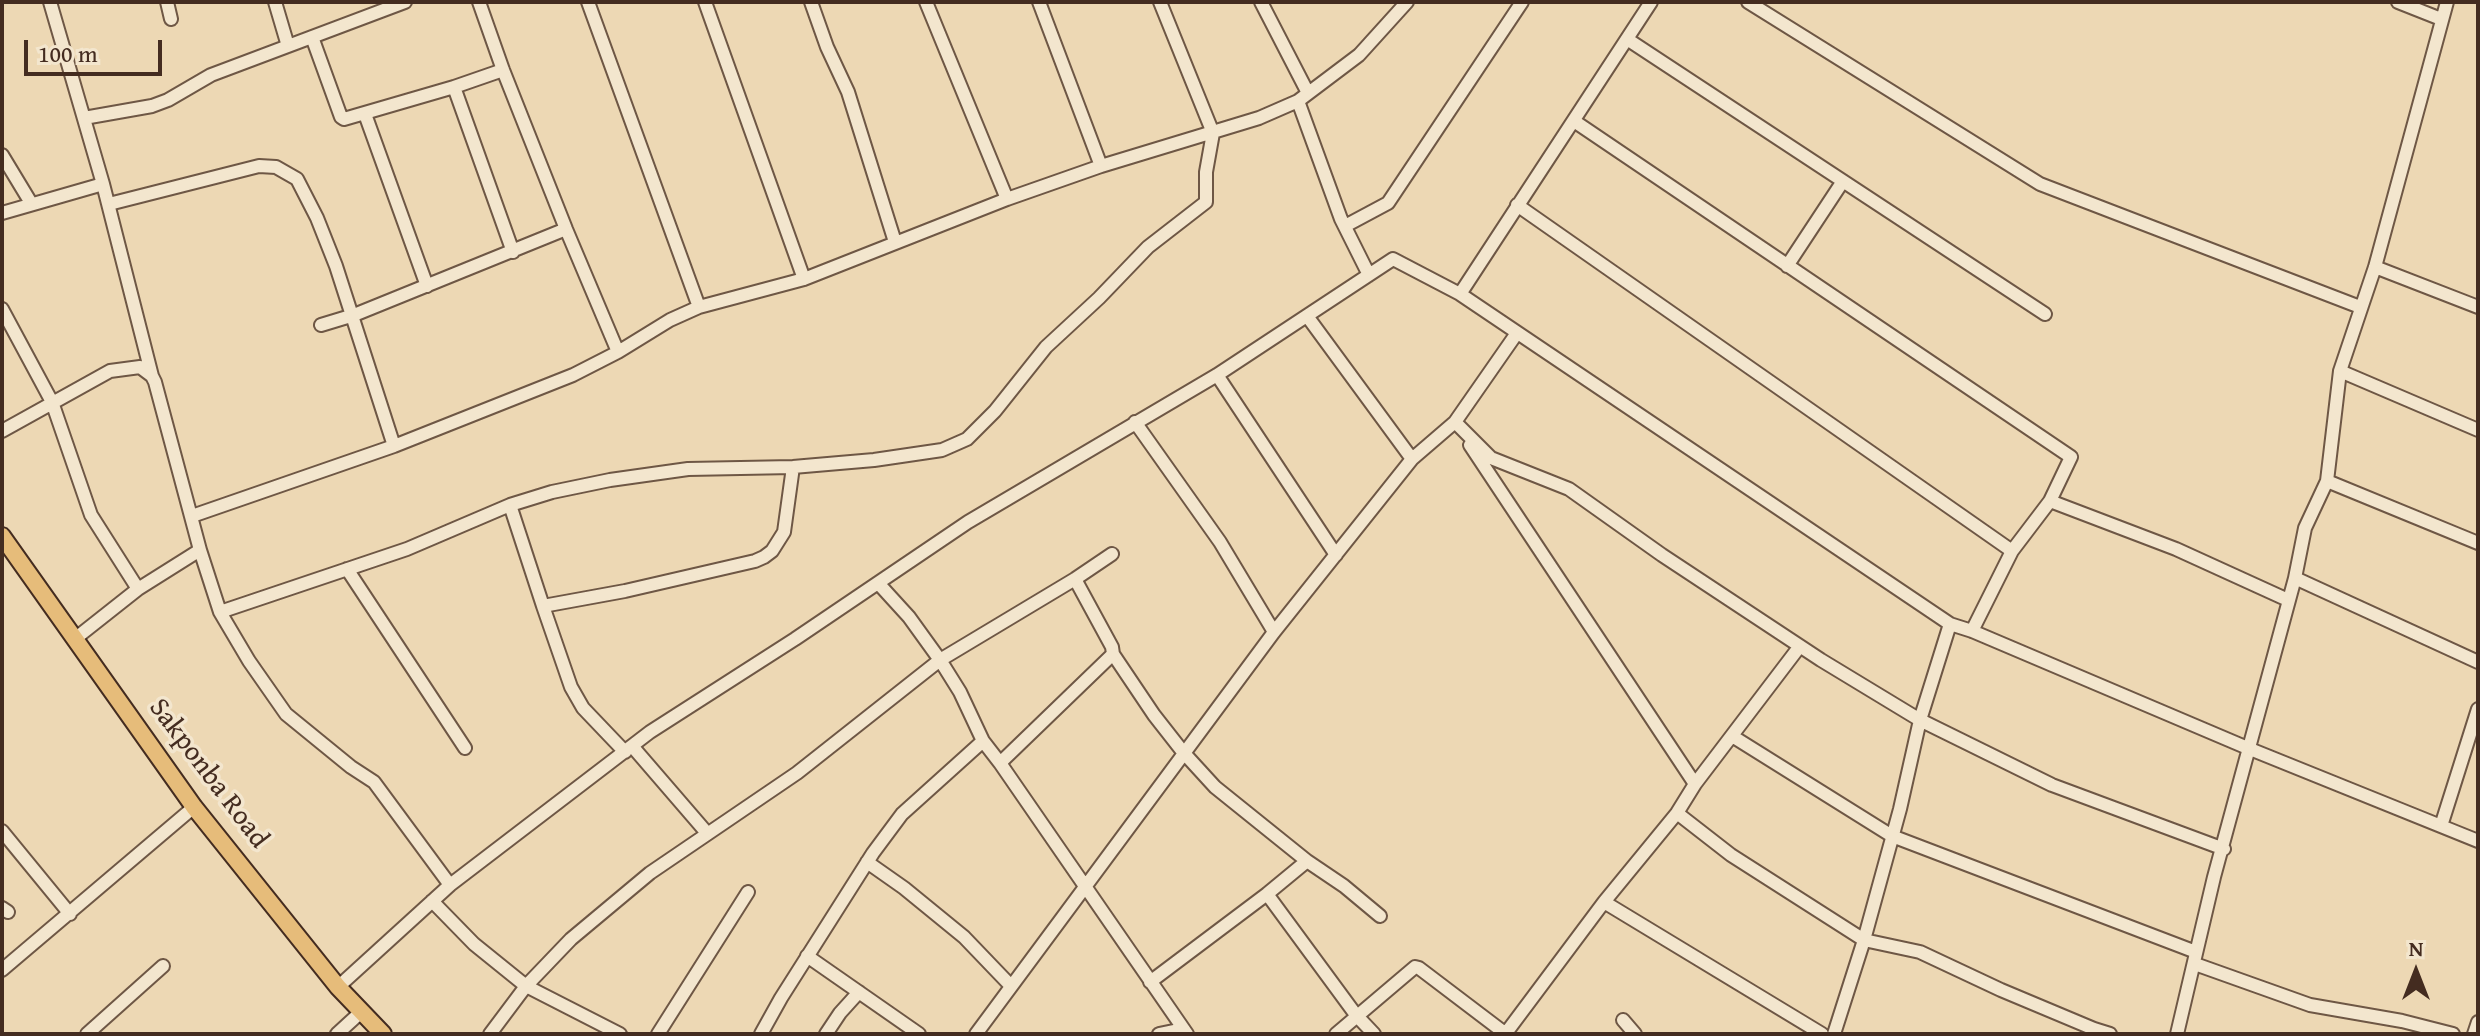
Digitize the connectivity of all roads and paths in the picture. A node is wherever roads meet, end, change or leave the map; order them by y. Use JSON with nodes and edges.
{"nodes":[{"id":1,"x":50,"y":2,"type":"edge"},
{"id":2,"x":167,"y":2,"type":"edge"},
{"id":3,"x":275,"y":2,"type":"edge"},
{"id":4,"x":405,"y":2,"type":"edge"},
{"id":5,"x":479,"y":2,"type":"edge"},
{"id":6,"x":588,"y":2,"type":"edge"},
{"id":7,"x":705,"y":2,"type":"edge"},
{"id":8,"x":811,"y":2,"type":"edge"},
{"id":9,"x":926,"y":2,"type":"edge"},
{"id":10,"x":1039,"y":2,"type":"edge"},
{"id":11,"x":1160,"y":2,"type":"edge"},
{"id":12,"x":1407,"y":2,"type":"edge"},
{"id":13,"x":1522,"y":2,"type":"edge"},
{"id":14,"x":1651,"y":2,"type":"edge"},
{"id":15,"x":1748,"y":2,"type":"edge"},
{"id":16,"x":2398,"y":2,"type":"edge"},
{"id":17,"x":2447,"y":2,"type":"edge"},
{"id":18,"x":1262,"y":3,"type":"edge"},
{"id":19,"x":382,"y":6,"type":"edge"},
{"id":20,"x":171,"y":19,"type":"dead end"},
{"id":21,"x":2441,"y":19,"type":"junction"},
{"id":22,"x":312,"y":37,"type":"junction"},
{"id":23,"x":1627,"y":39,"type":"junction"},
{"id":24,"x":288,"y":46,"type":"junction"},
{"id":25,"x":503,"y":70,"type":"junction"},
{"id":26,"x":454,"y":87,"type":"junction"},
{"id":27,"x":1303,"y":97,"type":"junction"},
{"id":28,"x":365,"y":114,"type":"junction"},
{"id":29,"x":84,"y":118,"type":"junction"},
{"id":30,"x":1574,"y":121,"type":"junction"},
{"id":31,"x":1213,"y":133,"type":"junction"},
{"id":32,"x":2,"y":155,"type":"edge"},
{"id":33,"x":1101,"y":166,"type":"junction"},
{"id":34,"x":1843,"y":181,"type":"junction"},
{"id":35,"x":103,"y":184,"type":"junction"},
{"id":36,"x":1007,"y":199,"type":"junction"},
{"id":37,"x":31,"y":203,"type":"junction"},
{"id":38,"x":109,"y":204,"type":"junction"},
{"id":39,"x":1517,"y":205,"type":"junction"},
{"id":40,"x":2,"y":213,"type":"edge"},
{"id":41,"x":1345,"y":226,"type":"junction"},
{"id":42,"x":566,"y":229,"type":"junction"},
{"id":43,"x":895,"y":242,"type":"junction"},
{"id":44,"x":513,"y":252,"type":"junction"},
{"id":45,"x":1787,"y":266,"type":"junction"},
{"id":46,"x":2375,"y":267,"type":"junction"},
{"id":47,"x":1369,"y":275,"type":"junction"},
{"id":48,"x":804,"y":279,"type":"junction"},
{"id":49,"x":427,"y":286,"type":"junction"},
{"id":50,"x":1460,"y":294,"type":"junction"},
{"id":51,"x":699,"y":307,"type":"junction"},
{"id":52,"x":2360,"y":307,"type":"junction"},
{"id":53,"x":2478,"y":307,"type":"edge"},
{"id":54,"x":2,"y":309,"type":"edge"},
{"id":55,"x":2045,"y":314,"type":"dead end"},
{"id":56,"x":354,"y":315,"type":"junction"},
{"id":57,"x":1307,"y":316,"type":"junction"},
{"id":58,"x":321,"y":325,"type":"dead end"},
{"id":59,"x":1517,"y":333,"type":"junction"},
{"id":60,"x":618,"y":352,"type":"junction"},
{"id":61,"x":2340,"y":371,"type":"junction"},
{"id":62,"x":1217,"y":375,"type":"junction"},
{"id":63,"x":152,"y":376,"type":"junction"},
{"id":64,"x":52,"y":402,"type":"junction"},
{"id":65,"x":1135,"y":422,"type":"junction"},
{"id":66,"x":1455,"y":422,"type":"junction"},
{"id":67,"x":2478,"y":430,"type":"edge"},
{"id":68,"x":2,"y":431,"type":"edge"},
{"id":69,"x":394,"y":446,"type":"junction"},
{"id":70,"x":1412,"y":459,"type":"junction"},
{"id":71,"x":793,"y":467,"type":"junction"},
{"id":72,"x":2327,"y":481,"type":"junction"},
{"id":73,"x":2050,"y":501,"type":"junction"},
{"id":74,"x":510,"y":505,"type":"junction"},
{"id":75,"x":192,"y":516,"type":"junction"},
{"id":76,"x":2,"y":536,"type":"edge"},
{"id":77,"x":2478,"y":543,"type":"edge"},
{"id":78,"x":200,"y":550,"type":"junction"},
{"id":79,"x":2012,"y":551,"type":"junction"},
{"id":80,"x":1112,"y":554,"type":"dead end"},
{"id":81,"x":1336,"y":555,"type":"junction"},
{"id":82,"x":347,"y":569,"type":"junction"},
{"id":83,"x":2295,"y":578,"type":"junction"},
{"id":84,"x":1075,"y":579,"type":"junction"},
{"id":85,"x":878,"y":583,"type":"junction"},
{"id":86,"x":138,"y":589,"type":"junction"},
{"id":87,"x":2288,"y":600,"type":"junction"},
{"id":88,"x":543,"y":606,"type":"junction"},
{"id":89,"x":220,"y":612,"type":"junction"},
{"id":90,"x":1950,"y":624,"type":"junction"},
{"id":91,"x":1972,"y":631,"type":"junction"},
{"id":92,"x":1274,"y":632,"type":"junction"},
{"id":93,"x":76,"y":638,"type":"junction"},
{"id":94,"x":1800,"y":646,"type":"junction"},
{"id":95,"x":1113,"y":654,"type":"junction"},
{"id":96,"x":940,"y":660,"type":"junction"},
{"id":97,"x":2478,"y":662,"type":"edge"},
{"id":98,"x":2478,"y":709,"type":"edge"},
{"id":99,"x":1920,"y":720,"type":"junction"},
{"id":100,"x":1732,"y":736,"type":"junction"},
{"id":101,"x":983,"y":741,"type":"junction"},
{"id":102,"x":465,"y":748,"type":"dead end"},
{"id":103,"x":629,"y":749,"type":"junction"},
{"id":104,"x":2250,"y":749,"type":"junction"},
{"id":105,"x":1183,"y":752,"type":"junction"},
{"id":106,"x":1000,"y":763,"type":"junction"},
{"id":107,"x":1695,"y":784,"type":"junction"},
{"id":108,"x":194,"y":807,"type":"junction"},
{"id":109,"x":1677,"y":813,"type":"junction"},
{"id":110,"x":2441,"y":826,"type":"junction"},
{"id":111,"x":2,"y":831,"type":"edge"},
{"id":112,"x":707,"y":833,"type":"junction"},
{"id":113,"x":1892,"y":836,"type":"junction"},
{"id":114,"x":2478,"y":841,"type":"edge"},
{"id":115,"x":2224,"y":849,"type":"junction"},
{"id":116,"x":1307,"y":861,"type":"junction"},
{"id":117,"x":867,"y":862,"type":"junction"},
{"id":118,"x":450,"y":885,"type":"junction"},
{"id":119,"x":1084,"y":888,"type":"junction"},
{"id":120,"x":748,"y":892,"type":"dead end"},
{"id":121,"x":1267,"y":894,"type":"junction"},
{"id":122,"x":432,"y":901,"type":"junction"},
{"id":123,"x":1604,"y":902,"type":"junction"},
{"id":124,"x":70,"y":914,"type":"junction"},
{"id":125,"x":1380,"y":916,"type":"dead end"},
{"id":126,"x":1864,"y":940,"type":"junction"},
{"id":127,"x":807,"y":956,"type":"junction"},
{"id":128,"x":2195,"y":958,"type":"junction"},
{"id":129,"x":163,"y":966,"type":"dead end"},
{"id":130,"x":2,"y":970,"type":"edge"},
{"id":131,"x":1150,"y":982,"type":"junction"},
{"id":132,"x":526,"y":986,"type":"junction"},
{"id":133,"x":1011,"y":986,"type":"junction"},
{"id":134,"x":338,"y":987,"type":"junction"},
{"id":135,"x":859,"y":992,"type":"junction"},
{"id":136,"x":361,"y":1012,"type":"junction"},
{"id":137,"x":1356,"y":1015,"type":"junction"},
{"id":138,"x":1623,"y":1020,"type":"dead end"},
{"id":139,"x":2478,"y":1022,"type":"edge"},
{"id":140,"x":1185,"y":1031,"type":"edge"},
{"id":141,"x":87,"y":1034,"type":"edge"},
{"id":142,"x":337,"y":1034,"type":"edge"},
{"id":143,"x":383,"y":1034,"type":"edge"},
{"id":144,"x":490,"y":1034,"type":"edge"},
{"id":145,"x":620,"y":1034,"type":"edge"},
{"id":146,"x":658,"y":1034,"type":"edge"},
{"id":147,"x":761,"y":1034,"type":"edge"},
{"id":148,"x":826,"y":1034,"type":"edge"},
{"id":149,"x":919,"y":1034,"type":"edge"},
{"id":150,"x":976,"y":1034,"type":"edge"},
{"id":151,"x":1159,"y":1034,"type":"edge"},
{"id":152,"x":1336,"y":1034,"type":"edge"},
{"id":153,"x":1374,"y":1034,"type":"edge"},
{"id":154,"x":1506,"y":1034,"type":"edge"},
{"id":155,"x":1635,"y":1034,"type":"edge"},
{"id":156,"x":1822,"y":1034,"type":"edge"},
{"id":157,"x":1834,"y":1034,"type":"edge"},
{"id":158,"x":2110,"y":1034,"type":"edge"},
{"id":159,"x":2177,"y":1034,"type":"edge"},
{"id":160,"x":2453,"y":1034,"type":"edge"},
{"id":161,"x":2474,"y":1034,"type":"edge"}],
"edges":[{"from":1,"to":29,"type":"street"},
{"from":2,"to":20,"type":"street"},
{"from":3,"to":24,"type":"street"},
{"from":4,"to":19,"type":"street"},
{"from":5,"to":25,"type":"street"},
{"from":6,"to":51,"type":"street"},
{"from":7,"to":48,"type":"street"},
{"from":8,"to":43,"type":"street"},
{"from":9,"to":36,"type":"street"},
{"from":10,"to":33,"type":"street"},
{"from":11,"to":31,"type":"street"},
{"from":12,"to":27,"type":"street"},
{"from":13,"to":41,"type":"street"},
{"from":14,"to":23,"type":"street"},
{"from":15,"to":52,"type":"street"},
{"from":16,"to":21,"type":"street"},
{"from":17,"to":21,"type":"street"},
{"from":18,"to":27,"type":"street"},
{"from":19,"to":22,"type":"street"},
{"from":21,"to":46,"type":"street"},
{"from":22,"to":24,"type":"street"},
{"from":22,"to":28,"type":"street"},
{"from":23,"to":30,"type":"street"},
{"from":23,"to":34,"type":"street"},
{"from":24,"to":29,"type":"street"},
{"from":25,"to":26,"type":"street"},
{"from":25,"to":42,"type":"street"},
{"from":26,"to":28,"type":"street"},
{"from":26,"to":44,"type":"street"},
{"from":27,"to":31,"type":"street"},
{"from":27,"to":41,"type":"street"},
{"from":28,"to":49,"type":"street"},
{"from":29,"to":35,"type":"street"},
{"from":30,"to":39,"type":"street"},
{"from":30,"to":45,"type":"street"},
{"from":31,"to":33,"type":"street"},
{"from":31,"to":71,"type":"street"},
{"from":32,"to":37,"type":"street"},
{"from":33,"to":36,"type":"street"},
{"from":34,"to":45,"type":"street"},
{"from":34,"to":55,"type":"street"},
{"from":35,"to":37,"type":"street"},
{"from":35,"to":38,"type":"street"},
{"from":36,"to":43,"type":"street"},
{"from":37,"to":40,"type":"street"},
{"from":38,"to":56,"type":"street"},
{"from":38,"to":63,"type":"street"},
{"from":39,"to":50,"type":"street"},
{"from":39,"to":79,"type":"street"},
{"from":41,"to":47,"type":"street"},
{"from":42,"to":44,"type":"street"},
{"from":42,"to":60,"type":"street"},
{"from":43,"to":48,"type":"street"},
{"from":44,"to":49,"type":"street"},
{"from":45,"to":73,"type":"street"},
{"from":46,"to":52,"type":"street"},
{"from":46,"to":53,"type":"street"},
{"from":47,"to":50,"type":"street"},
{"from":47,"to":57,"type":"street"},
{"from":48,"to":51,"type":"street"},
{"from":49,"to":56,"type":"street"},
{"from":50,"to":59,"type":"street"},
{"from":51,"to":60,"type":"street"},
{"from":52,"to":61,"type":"street"},
{"from":54,"to":64,"type":"street"},
{"from":56,"to":58,"type":"street"},
{"from":56,"to":69,"type":"street"},
{"from":57,"to":62,"type":"street"},
{"from":57,"to":70,"type":"street"},
{"from":59,"to":66,"type":"street"},
{"from":59,"to":90,"type":"street"},
{"from":60,"to":69,"type":"street"},
{"from":61,"to":67,"type":"street"},
{"from":61,"to":72,"type":"street"},
{"from":62,"to":65,"type":"street"},
{"from":62,"to":81,"type":"street"},
{"from":63,"to":64,"type":"street"},
{"from":63,"to":75,"type":"street"},
{"from":64,"to":68,"type":"street"},
{"from":64,"to":86,"type":"street"},
{"from":65,"to":85,"type":"street"},
{"from":65,"to":92,"type":"street"},
{"from":66,"to":70,"type":"street"},
{"from":66,"to":94,"type":"street"},
{"from":66,"to":107,"type":"street"},
{"from":69,"to":75,"type":"street"},
{"from":70,"to":81,"type":"street"},
{"from":71,"to":74,"type":"street"},
{"from":71,"to":88,"type":"street"},
{"from":72,"to":77,"type":"street"},
{"from":72,"to":83,"type":"street"},
{"from":73,"to":79,"type":"street"},
{"from":73,"to":87,"type":"street"},
{"from":74,"to":82,"type":"street"},
{"from":74,"to":88,"type":"street"},
{"from":75,"to":78,"type":"street"},
{"from":76,"to":93,"type":"main road","name":"Sakponba Road"},
{"from":78,"to":86,"type":"street"},
{"from":78,"to":89,"type":"street"},
{"from":79,"to":91,"type":"street"},
{"from":80,"to":84,"type":"street"},
{"from":81,"to":92,"type":"street"},
{"from":82,"to":89,"type":"street"},
{"from":82,"to":102,"type":"street"},
{"from":83,"to":87,"type":"street"},
{"from":83,"to":97,"type":"street"},
{"from":84,"to":95,"type":"street"},
{"from":84,"to":96,"type":"street"},
{"from":85,"to":96,"type":"street"},
{"from":85,"to":103,"type":"street"},
{"from":86,"to":93,"type":"street"},
{"from":87,"to":104,"type":"street"},
{"from":88,"to":103,"type":"street"},
{"from":89,"to":118,"type":"street"},
{"from":90,"to":91,"type":"street"},
{"from":90,"to":99,"type":"street"},
{"from":91,"to":104,"type":"street"},
{"from":92,"to":105,"type":"street"},
{"from":93,"to":108,"type":"main road","name":"Sakponba Road"},
{"from":94,"to":99,"type":"street"},
{"from":94,"to":100,"type":"street"},
{"from":95,"to":105,"type":"street"},
{"from":95,"to":106,"type":"street"},
{"from":96,"to":101,"type":"street"},
{"from":96,"to":112,"type":"street"},
{"from":98,"to":110,"type":"street"},
{"from":99,"to":113,"type":"street"},
{"from":99,"to":115,"type":"street"},
{"from":100,"to":107,"type":"street"},
{"from":100,"to":113,"type":"street"},
{"from":101,"to":106,"type":"street"},
{"from":101,"to":117,"type":"street"},
{"from":103,"to":112,"type":"street"},
{"from":103,"to":118,"type":"street"},
{"from":104,"to":110,"type":"street"},
{"from":104,"to":115,"type":"street"},
{"from":105,"to":116,"type":"street"},
{"from":105,"to":119,"type":"street"},
{"from":106,"to":119,"type":"street"},
{"from":107,"to":109,"type":"street"},
{"from":108,"to":124,"type":"street"},
{"from":108,"to":134,"type":"main road","name":"Sakponba Road"},
{"from":109,"to":123,"type":"street"},
{"from":109,"to":126,"type":"street"},
{"from":110,"to":114,"type":"street"},
{"from":111,"to":124,"type":"street"},
{"from":112,"to":132,"type":"street"},
{"from":113,"to":126,"type":"street"},
{"from":113,"to":128,"type":"street"},
{"from":115,"to":128,"type":"street"},
{"from":116,"to":121,"type":"street"},
{"from":116,"to":125,"type":"street"},
{"from":117,"to":127,"type":"street"},
{"from":117,"to":133,"type":"street"},
{"from":118,"to":122,"type":"street"},
{"from":119,"to":131,"type":"street"},
{"from":119,"to":133,"type":"street"},
{"from":120,"to":146,"type":"street"},
{"from":121,"to":131,"type":"street"},
{"from":121,"to":137,"type":"street"},
{"from":122,"to":132,"type":"street"},
{"from":122,"to":134,"type":"street"},
{"from":123,"to":154,"type":"street"},
{"from":123,"to":156,"type":"street"},
{"from":124,"to":130,"type":"street"},
{"from":126,"to":157,"type":"street"},
{"from":126,"to":158,"type":"street"},
{"from":127,"to":135,"type":"street"},
{"from":127,"to":147,"type":"street"},
{"from":128,"to":159,"type":"street"},
{"from":128,"to":160,"type":"street"},
{"from":129,"to":141,"type":"street"},
{"from":131,"to":140,"type":"street"},
{"from":132,"to":144,"type":"street"},
{"from":132,"to":145,"type":"street"},
{"from":133,"to":150,"type":"street"},
{"from":134,"to":136,"type":"main road","name":"Sakponba Road"},
{"from":135,"to":148,"type":"street"},
{"from":135,"to":149,"type":"street"},
{"from":136,"to":142,"type":"street"},
{"from":136,"to":143,"type":"main road","name":"Sakponba Road"},
{"from":137,"to":152,"type":"street"},
{"from":137,"to":153,"type":"street"},
{"from":137,"to":154,"type":"street"},
{"from":138,"to":155,"type":"street"},
{"from":139,"to":161,"type":"street"},
{"from":140,"to":151,"type":"street"}]}
